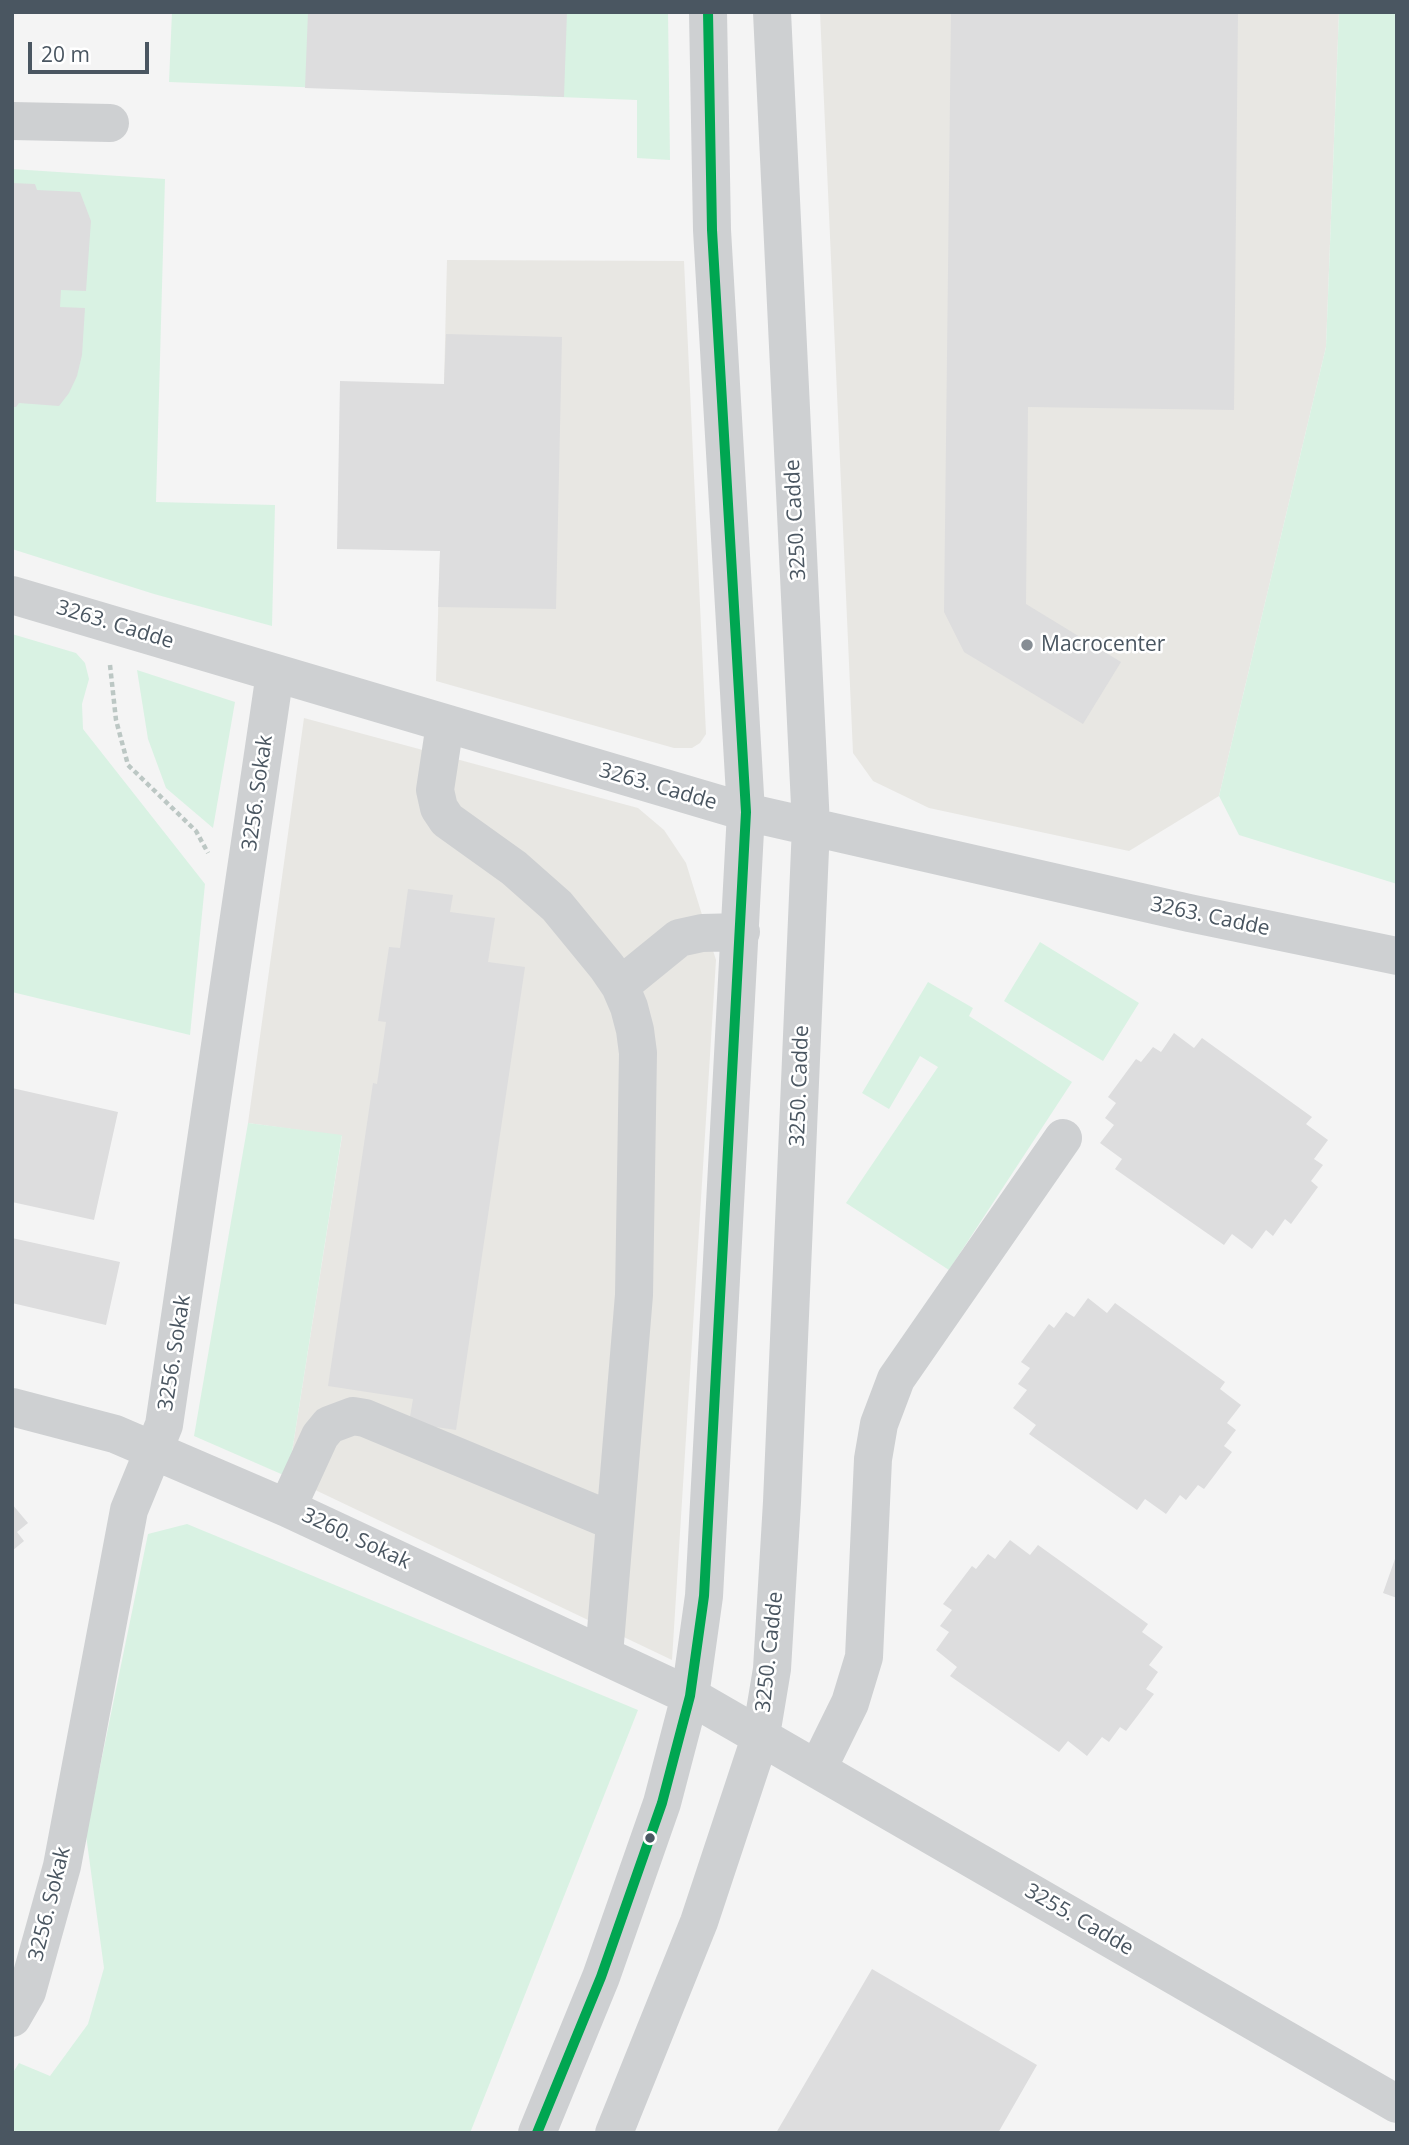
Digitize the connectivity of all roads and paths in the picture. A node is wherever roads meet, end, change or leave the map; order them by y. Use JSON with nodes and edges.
{"nodes":[{"id":1,"x":708,"y":12,"type":"edge"},
{"id":2,"x":772,"y":12,"type":"edge"},
{"id":3,"x":12,"y":121,"type":"edge"},
{"id":4,"x":110,"y":123,"type":"dead end"},
{"id":5,"x":12,"y":595,"type":"edge"},
{"id":6,"x":99,"y":620,"type":"junction"},
{"id":7,"x":275,"y":673,"type":"junction"},
{"id":8,"x":445,"y":724,"type":"junction"},
{"id":9,"x":746,"y":812,"type":"junction"},
{"id":10,"x":811,"y":826,"type":"junction"},
{"id":11,"x":212,"y":862,"type":"dead end"},
{"id":12,"x":741,"y":932,"type":"junction"},
{"id":13,"x":1397,"y":956,"type":"edge"},
{"id":14,"x":620,"y":986,"type":"junction"},
{"id":15,"x":1063,"y":1138,"type":"dead end"},
{"id":16,"x":12,"y":1407,"type":"edge"},
{"id":17,"x":155,"y":1452,"type":"junction"},
{"id":18,"x":288,"y":1508,"type":"junction"},
{"id":19,"x":615,"y":1522,"type":"junction"},
{"id":20,"x":604,"y":1656,"type":"junction"},
{"id":21,"x":690,"y":1696,"type":"junction"},
{"id":22,"x":761,"y":1735,"type":"junction"},
{"id":23,"x":818,"y":1768,"type":"junction"},
{"id":24,"x":12,"y":2018,"type":"edge"},
{"id":25,"x":1397,"y":2104,"type":"edge"},
{"id":26,"x":537,"y":2133,"type":"edge"},
{"id":27,"x":614,"y":2133,"type":"edge"}],
"edges":[{"from":1,"to":9,"type":"street"},
{"from":2,"to":10,"type":"street","name":"3250. Cadde"},
{"from":3,"to":4,"type":"street"},
{"from":5,"to":6,"type":"street","name":"3263. Cadde"},
{"from":6,"to":7,"type":"street","name":"3263. Cadde"},
{"from":6,"to":11,"type":"path"},
{"from":7,"to":8,"type":"street","name":"3263. Cadde"},
{"from":7,"to":17,"type":"street","name":"3256. Sokak"},
{"from":8,"to":9,"type":"street","name":"3263. Cadde"},
{"from":8,"to":14,"type":"street"},
{"from":9,"to":10,"type":"street","name":"3263. Cadde"},
{"from":9,"to":12,"type":"street"},
{"from":10,"to":13,"type":"street","name":"3263. Cadde"},
{"from":10,"to":22,"type":"street","name":"3250. Cadde"},
{"from":12,"to":14,"type":"street"},
{"from":12,"to":21,"type":"street"},
{"from":14,"to":19,"type":"street"},
{"from":15,"to":23,"type":"street"},
{"from":16,"to":17,"type":"street","name":"3260. Sokak"},
{"from":17,"to":18,"type":"street","name":"3260. Sokak"},
{"from":17,"to":24,"type":"street","name":"3256. Sokak"},
{"from":18,"to":19,"type":"street"},
{"from":18,"to":20,"type":"street","name":"3260. Sokak"},
{"from":19,"to":20,"type":"street"},
{"from":20,"to":21,"type":"street","name":"3260. Sokak"},
{"from":21,"to":22,"type":"street","name":"3260. Sokak"},
{"from":21,"to":26,"type":"street"},
{"from":22,"to":23,"type":"street","name":"3255. Cadde"},
{"from":22,"to":27,"type":"street","name":"3250. Cadde"},
{"from":23,"to":25,"type":"street","name":"3255. Cadde"}]}
